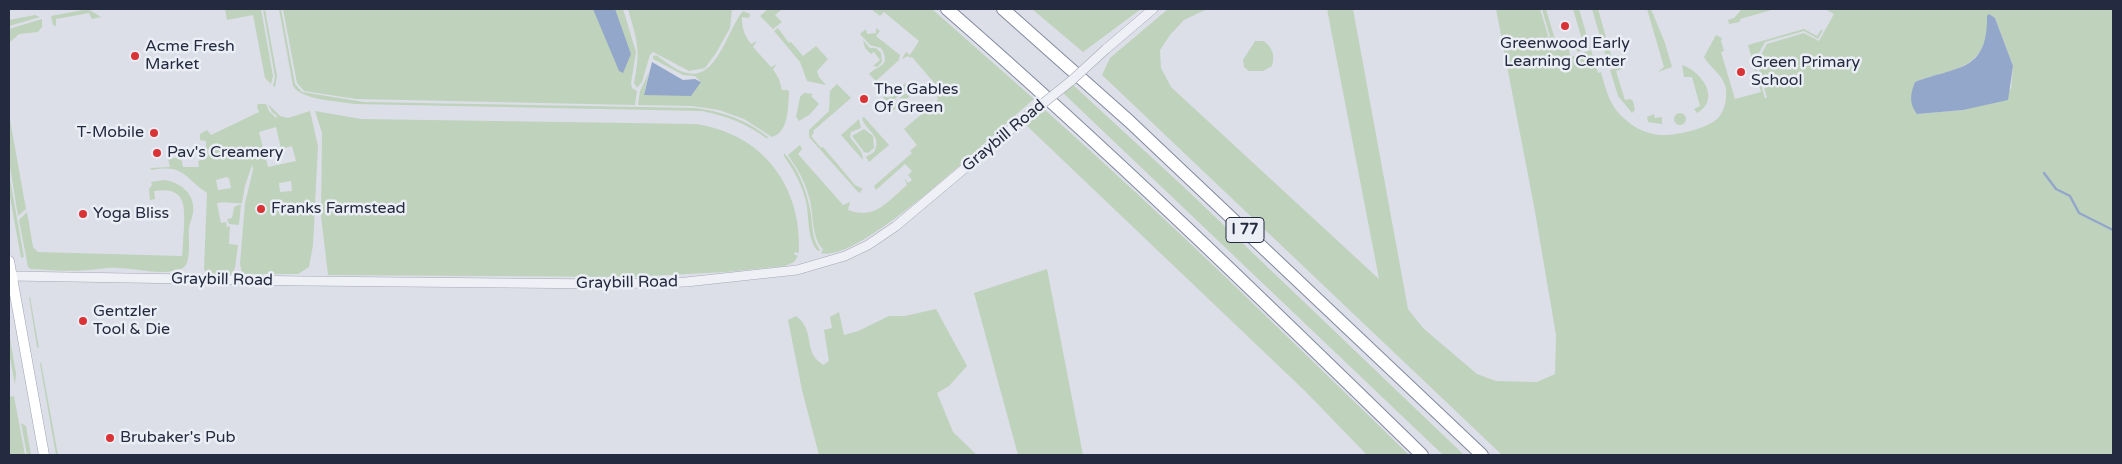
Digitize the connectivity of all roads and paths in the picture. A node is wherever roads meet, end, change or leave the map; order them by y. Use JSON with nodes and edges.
{"nodes":[{"id":1,"x":947,"y":9,"type":"edge"},
{"id":2,"x":1003,"y":9,"type":"edge"},
{"id":3,"x":1153,"y":9,"type":"edge"},
{"id":4,"x":9,"y":261,"type":"edge"},
{"id":5,"x":11,"y":276,"type":"junction"},
{"id":6,"x":44,"y":455,"type":"edge"},
{"id":7,"x":1422,"y":455,"type":"edge"},
{"id":8,"x":1482,"y":455,"type":"edge"}],
"edges":[{"from":1,"to":7,"type":"highway","number":"I 77"},
{"from":2,"to":8,"type":"highway","number":"I 77"},
{"from":3,"to":5,"type":"street","name":"Graybill Road","bridge":true},
{"from":4,"to":5,"type":"main road"},
{"from":5,"to":6,"type":"main road"}]}
